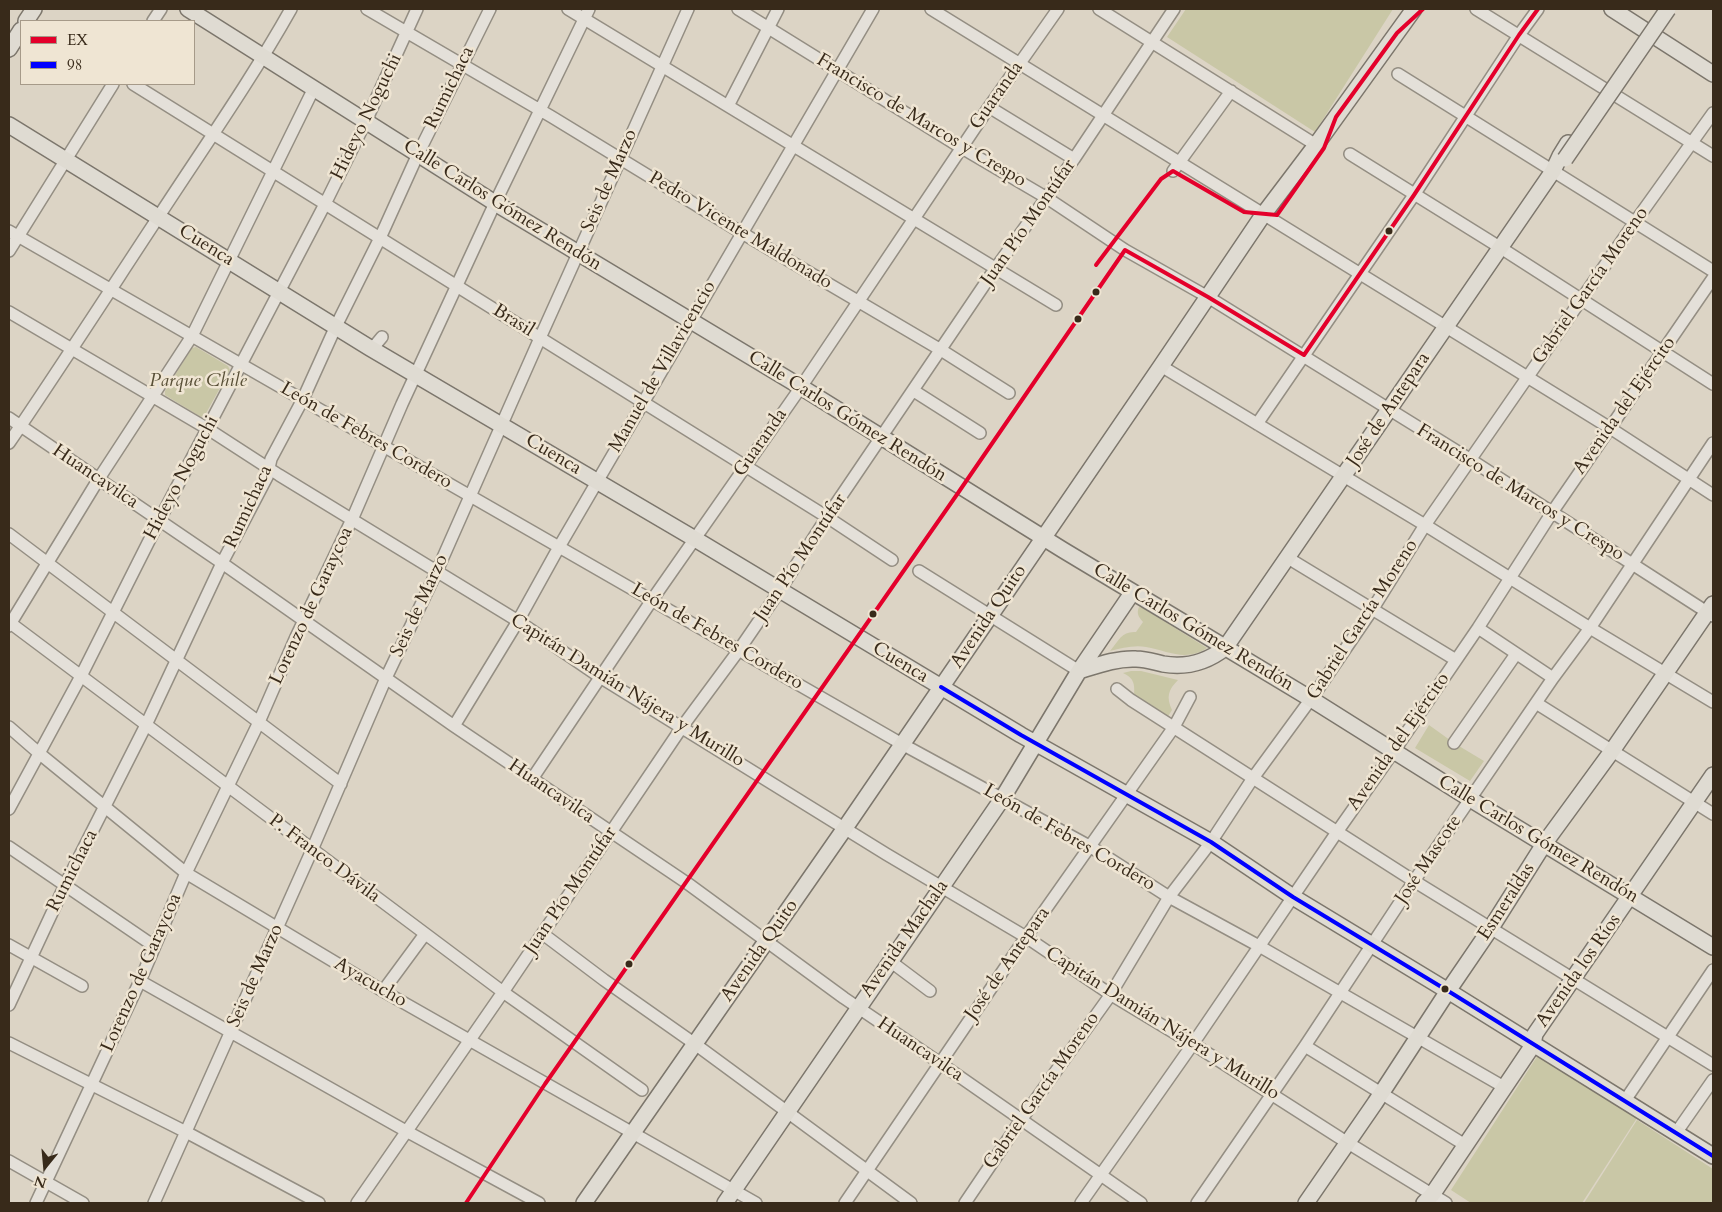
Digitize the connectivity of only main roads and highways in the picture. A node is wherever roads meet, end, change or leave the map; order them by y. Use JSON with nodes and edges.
{"nodes":[{"id":1,"x":188,"y":9,"type":"edge"},
{"id":2,"x":1405,"y":9,"type":"edge"},
{"id":3,"x":1414,"y":9,"type":"edge"},
{"id":4,"x":1612,"y":9,"type":"edge"},
{"id":5,"x":1660,"y":9,"type":"edge"},
{"id":6,"x":1668,"y":9,"type":"edge"},
{"id":7,"x":1645,"y":30,"type":"junction"},
{"id":8,"x":1398,"y":32,"type":"junction"},
{"id":9,"x":20,"y":33,"type":"edge"},
{"id":10,"x":9,"y":50,"type":"edge"},
{"id":11,"x":1713,"y":74,"type":"edge"},
{"id":12,"x":9,"y":125,"type":"edge"},
{"id":13,"x":1553,"y":171,"type":"junction"},
{"id":14,"x":1043,"y":538,"type":"junction"},
{"id":15,"x":1132,"y":593,"type":"junction"},
{"id":16,"x":1712,"y":613,"type":"edge"},
{"id":17,"x":1225,"y":648,"type":"junction"},
{"id":18,"x":1079,"y":671,"type":"junction"},
{"id":19,"x":941,"y":687,"type":"junction"},
{"id":20,"x":1034,"y":743,"type":"junction"},
{"id":21,"x":1713,"y":775,"type":"edge"},
{"id":22,"x":1713,"y":790,"type":"edge"},
{"id":23,"x":1703,"y":808,"type":"edge"},
{"id":24,"x":1547,"y":846,"type":"junction"},
{"id":25,"x":1635,"y":899,"type":"junction"},
{"id":26,"x":1713,"y":947,"type":"edge"},
{"id":27,"x":1450,"y":992,"type":"junction"},
{"id":28,"x":1533,"y":1045,"type":"junction"},
{"id":29,"x":1350,"y":1144,"type":"junction"},
{"id":30,"x":1713,"y":1156,"type":"edge"},
{"id":31,"x":729,"y":1197,"type":"edge"},
{"id":32,"x":1429,"y":1200,"type":"edge"},
{"id":33,"x":584,"y":1203,"type":"edge"},
{"id":34,"x":1306,"y":1203,"type":"edge"},
{"id":35,"x":1313,"y":1203,"type":"edge"}],
"edges":[{"from":1,"to":14,"type":"main road","name":"Calle Carlos Gómez Rendón"},
{"from":2,"to":8,"type":"main road","name":"Avenida Quito"},
{"from":3,"to":8,"type":"main road","name":"Avenida Quito"},
{"from":4,"to":7,"type":"main road"},
{"from":5,"to":7,"type":"main road","name":"José de Antepara"},
{"from":6,"to":13,"type":"main road","name":"José de Antepara","bridge":true},
{"from":7,"to":11,"type":"main road"},
{"from":7,"to":13,"type":"main road","name":"José de Antepara"},
{"from":8,"to":14,"type":"main road","name":"Avenida Quito"},
{"from":9,"to":10,"type":"main road"},
{"from":12,"to":19,"type":"main road","name":"Cuenca"},
{"from":13,"to":17,"type":"main road","name":"José de Antepara"},
{"from":14,"to":15,"type":"main road","name":"Calle Carlos Gómez Rendón"},
{"from":14,"to":19,"type":"main road","name":"Avenida Quito"},
{"from":15,"to":17,"type":"main road","name":"Calle Carlos Gómez Rendón"},
{"from":15,"to":18,"type":"main road","name":"Avenida Machala"},
{"from":16,"to":24,"type":"main road","name":"Esmeraldas"},
{"from":17,"to":18,"type":"main road"},
{"from":17,"to":24,"type":"main road","name":"Calle Carlos Gómez Rendón"},
{"from":18,"to":20,"type":"main road","name":"Avenida Machala"},
{"from":19,"to":20,"type":"main road","name":"Cuenca"},
{"from":19,"to":33,"type":"main road","name":"Avenida Quito"},
{"from":20,"to":27,"type":"main road","name":"Cuenca"},
{"from":20,"to":31,"type":"main road","name":"Avenida Machala"},
{"from":21,"to":23,"type":"main road","name":"Avenida los Ríos"},
{"from":22,"to":23,"type":"main road","name":"Avenida los Ríos"},
{"from":23,"to":25,"type":"main road","name":"Avenida los Ríos"},
{"from":24,"to":25,"type":"main road","name":"Calle Carlos Gómez Rendón"},
{"from":24,"to":27,"type":"main road","name":"Esmeraldas"},
{"from":25,"to":26,"type":"main road","name":"Calle Carlos Gómez Rendón"},
{"from":25,"to":28,"type":"main road","name":"Avenida los Ríos"},
{"from":27,"to":28,"type":"main road","name":"Cuenca"},
{"from":27,"to":29,"type":"main road","name":"Esmeraldas"},
{"from":28,"to":30,"type":"main road","name":"Cuenca"},
{"from":28,"to":32,"type":"main road","name":"Avenida los Ríos"},
{"from":29,"to":34,"type":"main road","name":"Esmeraldas"},
{"from":29,"to":35,"type":"main road","name":"Esmeraldas"}]}
